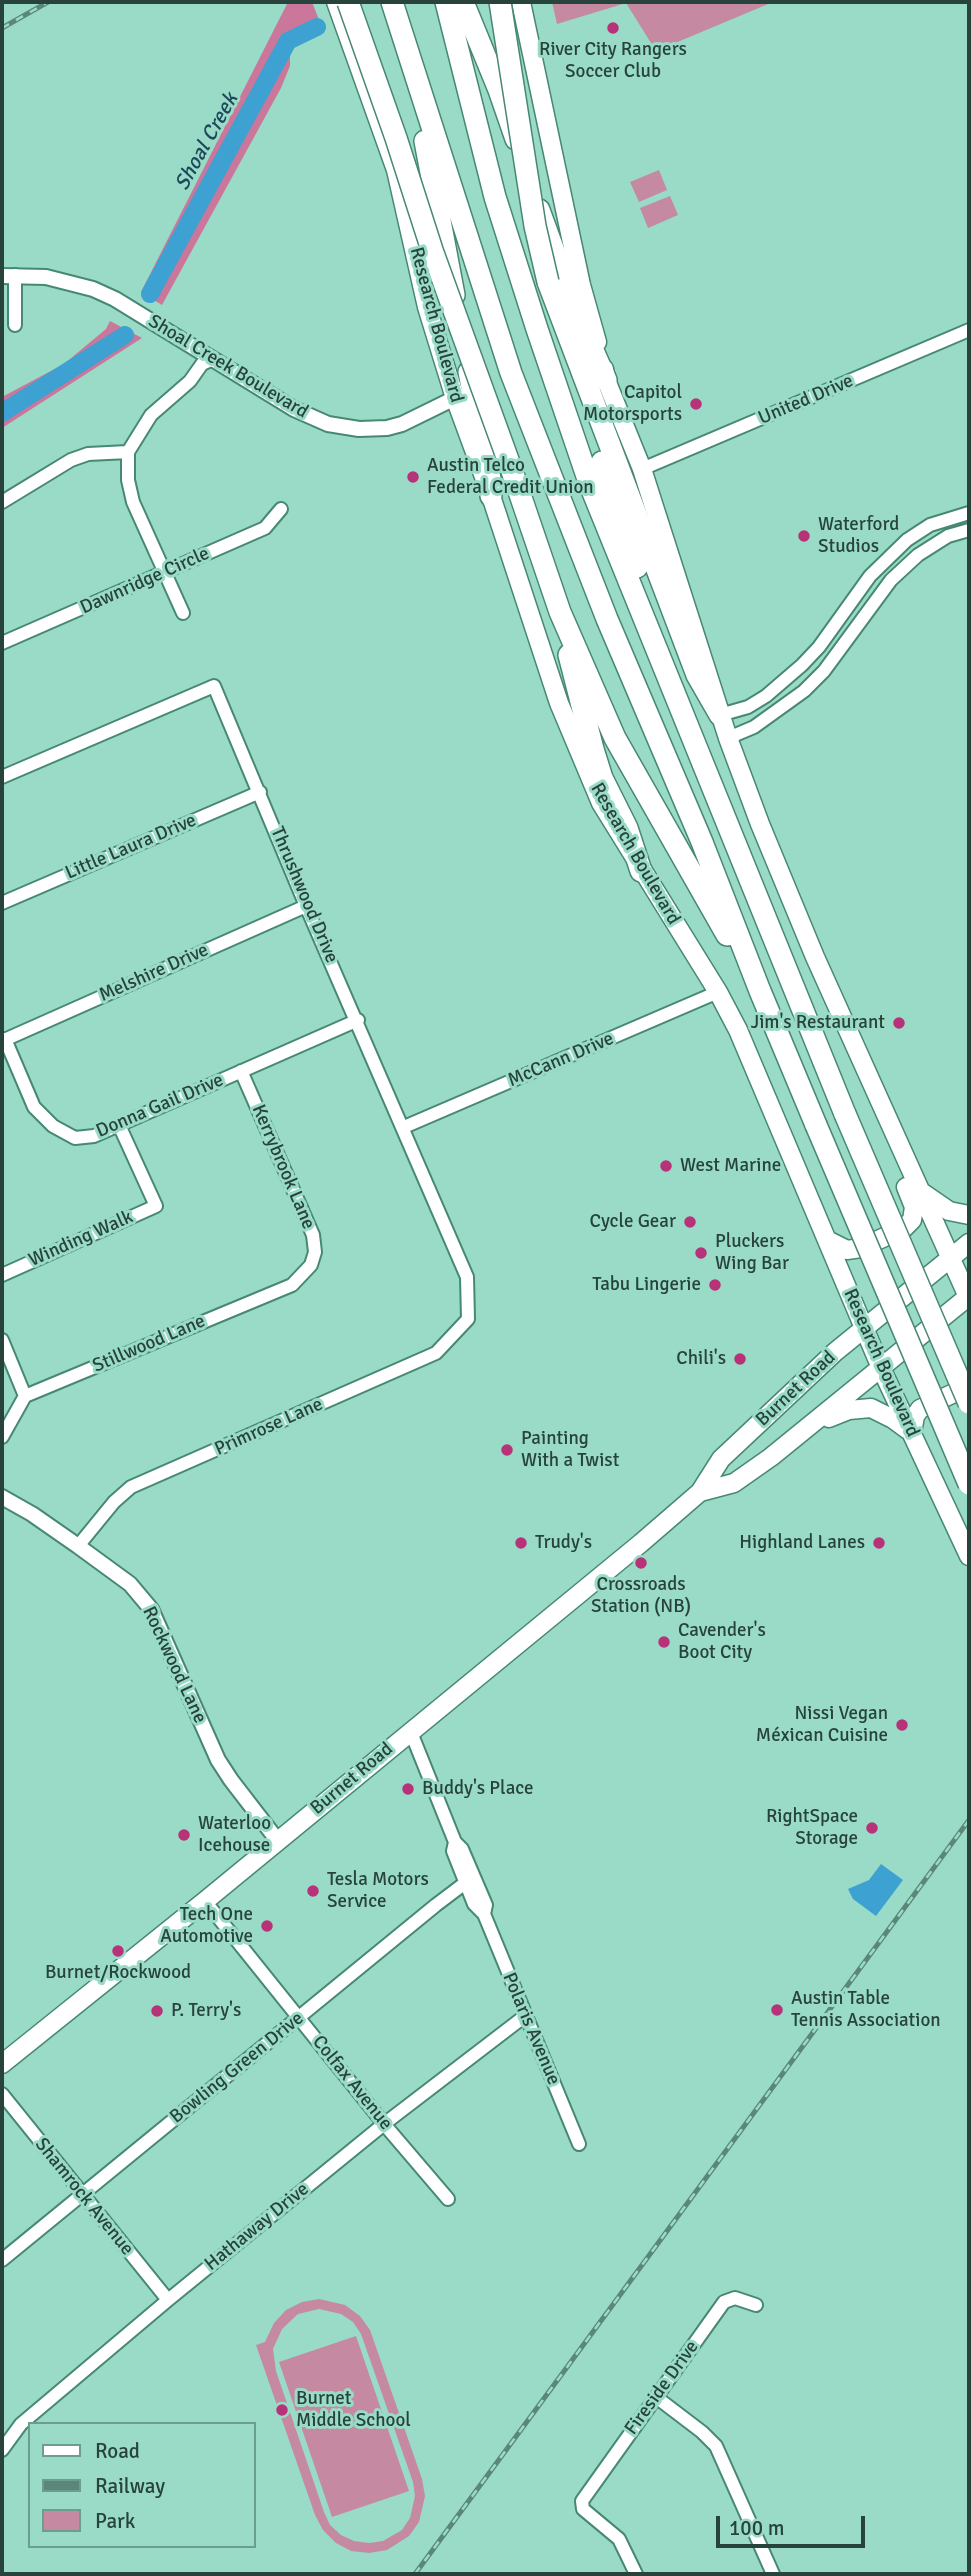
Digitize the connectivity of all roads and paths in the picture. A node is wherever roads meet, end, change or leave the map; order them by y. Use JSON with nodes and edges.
{"nodes":[{"id":1,"x":336,"y":2,"type":"edge"},
{"id":2,"x":348,"y":2,"type":"edge"},
{"id":3,"x":392,"y":2,"type":"edge"},
{"id":4,"x":446,"y":2,"type":"edge"},
{"id":5,"x":463,"y":2,"type":"edge"},
{"id":6,"x":500,"y":2,"type":"edge"},
{"id":7,"x":521,"y":2,"type":"edge"},
{"id":8,"x":417,"y":84,"type":"junction"},
{"id":9,"x":8,"y":276,"type":"edge"},
{"id":10,"x":548,"y":282,"type":"junction"},
{"id":11,"x":15,"y":325,"type":"dead end"},
{"id":12,"x":969,"y":331,"type":"edge"},
{"id":13,"x":213,"y":359,"type":"junction"},
{"id":14,"x":606,"y":380,"type":"junction"},
{"id":15,"x":455,"y":398,"type":"junction"},
{"id":16,"x":128,"y":452,"type":"junction"},
{"id":17,"x":642,"y":469,"type":"junction"},
{"id":18,"x":491,"y":496,"type":"junction"},
{"id":19,"x":2,"y":502,"type":"edge"},
{"id":20,"x":281,"y":509,"type":"dead end"},
{"id":21,"x":969,"y":513,"type":"edge"},
{"id":22,"x":969,"y":530,"type":"edge"},
{"id":23,"x":164,"y":573,"type":"junction"},
{"id":24,"x":560,"y":612,"type":"junction"},
{"id":25,"x":183,"y":613,"type":"dead end"},
{"id":26,"x":2,"y":643,"type":"edge"},
{"id":27,"x":673,"y":688,"type":"junction"},
{"id":28,"x":720,"y":715,"type":"junction"},
{"id":29,"x":728,"y":738,"type":"junction"},
{"id":30,"x":2,"y":777,"type":"edge"},
{"id":31,"x":260,"y":792,"type":"junction"},
{"id":32,"x":642,"y":871,"type":"junction"},
{"id":33,"x":2,"y":903,"type":"edge"},
{"id":34,"x":306,"y":906,"type":"junction"},
{"id":35,"x":760,"y":991,"type":"junction"},
{"id":36,"x":718,"y":992,"type":"junction"},
{"id":37,"x":358,"y":1020,"type":"junction"},
{"id":38,"x":4,"y":1040,"type":"edge"},
{"id":39,"x":241,"y":1072,"type":"junction"},
{"id":40,"x":890,"y":1124,"type":"junction"},
{"id":41,"x":119,"y":1125,"type":"junction"},
{"id":42,"x":404,"y":1127,"type":"junction"},
{"id":43,"x":919,"y":1191,"type":"junction"},
{"id":44,"x":969,"y":1215,"type":"edge"},
{"id":45,"x":827,"y":1240,"type":"junction"},
{"id":46,"x":969,"y":1243,"type":"edge"},
{"id":47,"x":950,"y":1259,"type":"junction"},
{"id":48,"x":311,"y":1265,"type":"joint"},
{"id":49,"x":2,"y":1275,"type":"edge"},
{"id":50,"x":969,"y":1298,"type":"edge"},
{"id":51,"x":468,"y":1320,"type":"joint"},
{"id":52,"x":864,"y":1328,"type":"junction"},
{"id":53,"x":2,"y":1340,"type":"edge"},
{"id":54,"x":881,"y":1368,"type":"junction"},
{"id":55,"x":969,"y":1386,"type":"edge"},
{"id":56,"x":25,"y":1396,"type":"junction"},
{"id":57,"x":969,"y":1403,"type":"edge"},
{"id":58,"x":813,"y":1425,"type":"junction"},
{"id":59,"x":912,"y":1433,"type":"junction"},
{"id":60,"x":2,"y":1437,"type":"edge"},
{"id":61,"x":969,"y":1484,"type":"edge"},
{"id":62,"x":700,"y":1492,"type":"junction"},
{"id":63,"x":2,"y":1497,"type":"edge"},
{"id":64,"x":78,"y":1546,"type":"junction"},
{"id":65,"x":969,"y":1556,"type":"edge"},
{"id":66,"x":410,"y":1730,"type":"junction"},
{"id":67,"x":278,"y":1841,"type":"junction"},
{"id":68,"x":469,"y":1880,"type":"junction"},
{"id":69,"x":205,"y":1901,"type":"junction"},
{"id":70,"x":525,"y":2016,"type":"junction"},
{"id":71,"x":299,"y":2017,"type":"junction"},
{"id":72,"x":2,"y":2064,"type":"edge"},
{"id":73,"x":2,"y":2094,"type":"edge"},
{"id":74,"x":384,"y":2124,"type":"junction"},
{"id":75,"x":579,"y":2144,"type":"dead end"},
{"id":76,"x":81,"y":2195,"type":"junction"},
{"id":77,"x":448,"y":2199,"type":"dead end"},
{"id":78,"x":2,"y":2260,"type":"edge"},
{"id":79,"x":167,"y":2301,"type":"junction"},
{"id":80,"x":755,"y":2305,"type":"dead end"},
{"id":81,"x":656,"y":2397,"type":"junction"},
{"id":82,"x":2,"y":2451,"type":"edge"},
{"id":83,"x":636,"y":2574,"type":"edge"},
{"id":84,"x":773,"y":2574,"type":"edge"}],
"edges":[{"from":1,"to":15,"type":"main road","name":"Research Boulevard"},
{"from":2,"to":24,"type":"highway","bridge":true},
{"from":3,"to":8,"type":"highway"},
{"from":4,"to":27,"type":"highway"},
{"from":5,"to":14,"type":"highway"},
{"from":6,"to":10,"type":"highway","bridge":true},
{"from":7,"to":14,"type":"main road"},
{"from":8,"to":18,"type":"highway"},
{"from":8,"to":35,"type":"highway"},
{"from":9,"to":11,"type":"street"},
{"from":9,"to":13,"type":"street","name":"Shoal Creek Boulevard"},
{"from":10,"to":27,"type":"highway"},
{"from":10,"to":28,"type":"highway"},
{"from":12,"to":17,"type":"street","name":"United Drive"},
{"from":13,"to":15,"type":"street","name":"Shoal Creek Boulevard"},
{"from":13,"to":16,"type":"street"},
{"from":14,"to":17,"type":"main road"},
{"from":15,"to":18,"type":"main road","name":"Research Boulevard"},
{"from":16,"to":19,"type":"street"},
{"from":16,"to":23,"type":"street"},
{"from":17,"to":28,"type":"main road"},
{"from":18,"to":32,"type":"main road","name":"Research Boulevard"},
{"from":20,"to":23,"type":"street","name":"Dawnridge Circle"},
{"from":21,"to":28,"type":"street"},
{"from":22,"to":29,"type":"street"},
{"from":23,"to":25,"type":"street"},
{"from":23,"to":26,"type":"street","name":"Dawnridge Circle"},
{"from":24,"to":32,"type":"highway"},
{"from":24,"to":35,"type":"highway"},
{"from":27,"to":57,"type":"highway","bridge":true},
{"from":28,"to":29,"type":"main road"},
{"from":29,"to":40,"type":"main road"},
{"from":30,"to":31,"type":"street","name":"Thrushwood Drive"},
{"from":31,"to":33,"type":"street","name":"Little Laura Drive"},
{"from":31,"to":34,"type":"street","name":"Thrushwood Drive"},
{"from":32,"to":36,"type":"main road","name":"Research Boulevard"},
{"from":34,"to":37,"type":"street","name":"Thrushwood Drive"},
{"from":34,"to":38,"type":"street","name":"Melshire Drive"},
{"from":35,"to":61,"type":"highway","bridge":true},
{"from":36,"to":42,"type":"street","name":"McCann Drive"},
{"from":36,"to":45,"type":"main road","name":"Research Boulevard"},
{"from":37,"to":39,"type":"street","name":"Donna Gail Drive"},
{"from":37,"to":42,"type":"street","name":"Thrushwood Drive"},
{"from":38,"to":41,"type":"street","name":"Donna Gail Drive"},
{"from":39,"to":41,"type":"street","name":"Donna Gail Drive"},
{"from":39,"to":48,"type":"street","name":"Kerrybrook Lane"},
{"from":40,"to":43,"type":"main road"},
{"from":40,"to":45,"type":"main road"},
{"from":41,"to":49,"type":"street","name":"Winding Walk"},
{"from":42,"to":51,"type":"street","name":"Thrushwood Drive"},
{"from":43,"to":44,"type":"main road"},
{"from":43,"to":47,"type":"main road"},
{"from":45,"to":52,"type":"main road","name":"Research Boulevard"},
{"from":46,"to":47,"type":"main road","name":"Burnet Road"},
{"from":47,"to":50,"type":"main road"},
{"from":47,"to":52,"type":"main road","name":"Burnet Road"},
{"from":48,"to":56,"type":"street","name":"Stillwood Lane"},
{"from":50,"to":54,"type":"main road","name":"Burnet Road"},
{"from":51,"to":64,"type":"street","name":"Primrose Lane"},
{"from":52,"to":54,"type":"main road","name":"Research Boulevard"},
{"from":52,"to":62,"type":"main road","name":"Burnet Road"},
{"from":53,"to":56,"type":"street"},
{"from":54,"to":58,"type":"main road","name":"Burnet Road"},
{"from":54,"to":59,"type":"main road","name":"Research Boulevard"},
{"from":55,"to":59,"type":"main road"},
{"from":56,"to":60,"type":"street"},
{"from":58,"to":59,"type":"main road"},
{"from":58,"to":62,"type":"main road","name":"Burnet Road"},
{"from":59,"to":65,"type":"main road","name":"Research Boulevard"},
{"from":62,"to":66,"type":"main road","name":"Burnet Road"},
{"from":63,"to":64,"type":"street","name":"Rockwood Lane"},
{"from":64,"to":67,"type":"street","name":"Rockwood Lane"},
{"from":66,"to":67,"type":"main road","name":"Burnet Road"},
{"from":66,"to":68,"type":"street","name":"Polaris Avenue"},
{"from":67,"to":69,"type":"main road","name":"Burnet Road"},
{"from":68,"to":70,"type":"street","name":"Polaris Avenue"},
{"from":68,"to":71,"type":"street","name":"Bowling Green Drive"},
{"from":69,"to":71,"type":"street","name":"Colfax Avenue"},
{"from":69,"to":72,"type":"main road","name":"Burnet Road"},
{"from":70,"to":74,"type":"street","name":"Hathaway Drive"},
{"from":70,"to":75,"type":"street","name":"Polaris Avenue"},
{"from":71,"to":74,"type":"street","name":"Colfax Avenue"},
{"from":71,"to":76,"type":"street","name":"Bowling Green Drive"},
{"from":73,"to":76,"type":"street","name":"Shamrock Avenue"},
{"from":74,"to":77,"type":"street","name":"Colfax Avenue"},
{"from":74,"to":79,"type":"street","name":"Hathaway Drive"},
{"from":76,"to":78,"type":"street","name":"Bowling Green Drive"},
{"from":76,"to":79,"type":"street","name":"Shamrock Avenue"},
{"from":79,"to":82,"type":"street","name":"Hathaway Drive"},
{"from":80,"to":81,"type":"street","name":"Fireside Drive"},
{"from":81,"to":83,"type":"street","name":"Fireside Drive"},
{"from":81,"to":84,"type":"street"}]}
